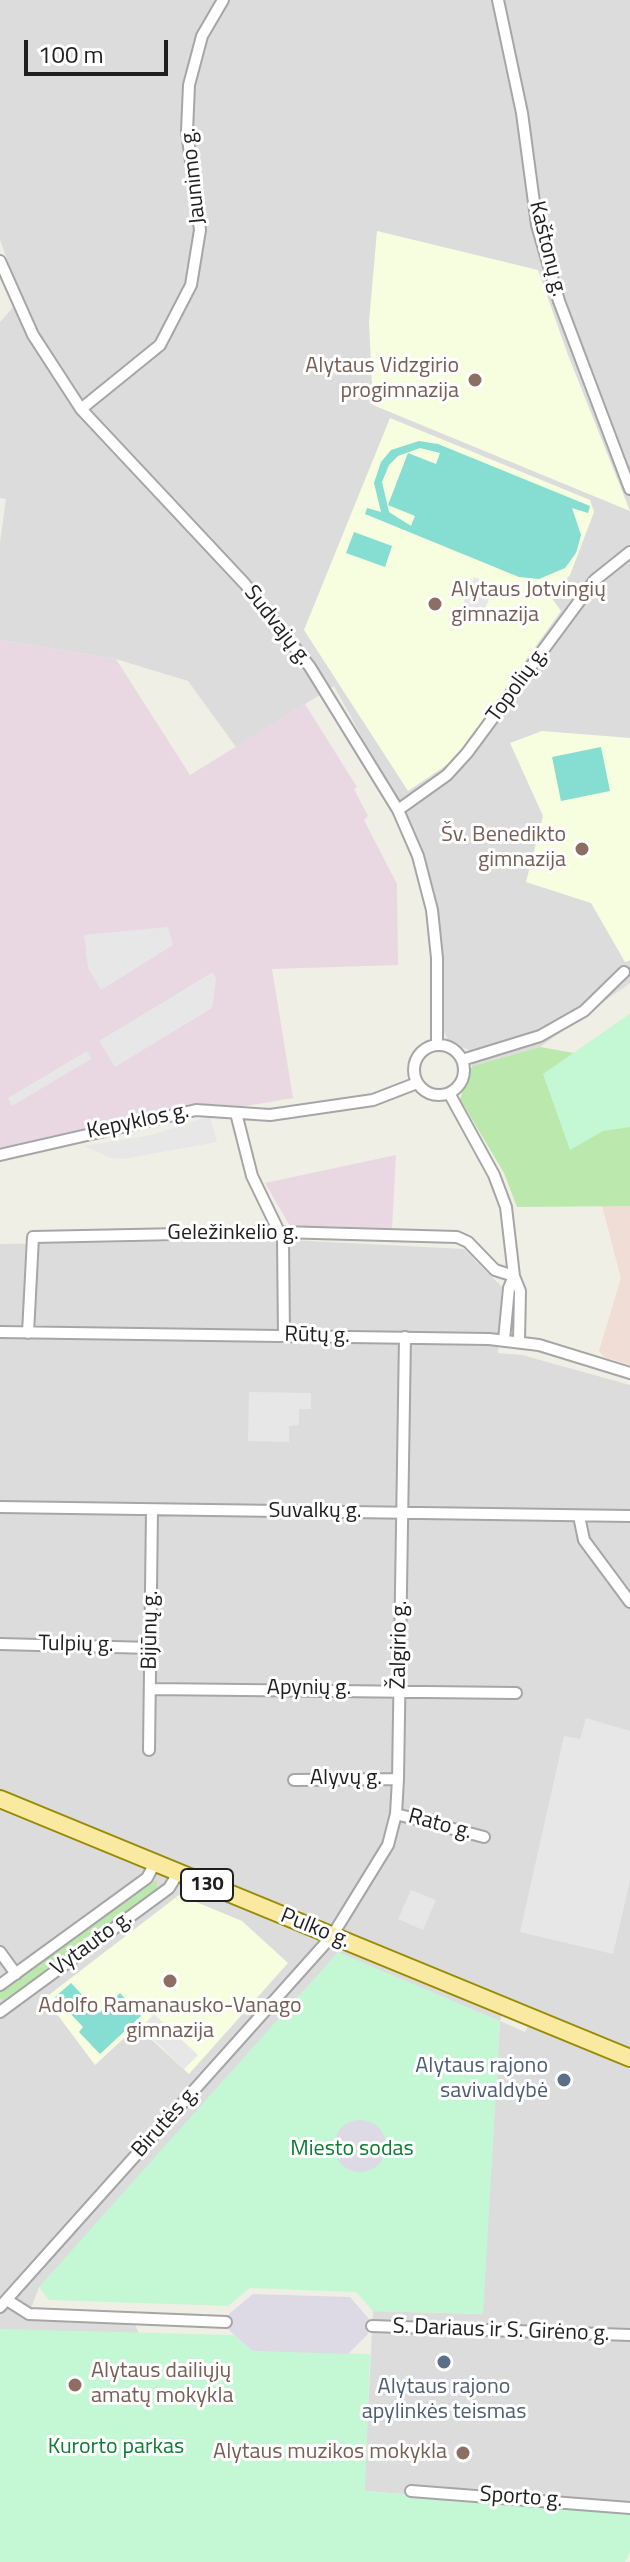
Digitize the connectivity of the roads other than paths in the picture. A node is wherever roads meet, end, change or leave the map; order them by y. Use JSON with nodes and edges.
{"nodes":[{"id":1,"x":223,"y":0,"type":"edge"},
{"id":2,"x":498,"y":0,"type":"edge"},
{"id":3,"x":0,"y":261,"type":"edge"},
{"id":4,"x":81,"y":409,"type":"junction"},
{"id":5,"x":630,"y":489,"type":"edge"},
{"id":6,"x":630,"y":552,"type":"edge"},
{"id":7,"x":398,"y":810,"type":"junction"},
{"id":8,"x":624,"y":972,"type":"dead end"},
{"id":9,"x":437,"y":1045,"type":"junction"},
{"id":10,"x":462,"y":1060,"type":"junction"},
{"id":11,"x":417,"y":1083,"type":"junction"},
{"id":12,"x":449,"y":1093,"type":"junction"},
{"id":13,"x":236,"y":1113,"type":"junction"},
{"id":14,"x":0,"y":1155,"type":"edge"},
{"id":15,"x":280,"y":1232,"type":"junction"},
{"id":16,"x":514,"y":1276,"type":"junction"},
{"id":17,"x":0,"y":1332,"type":"edge"},
{"id":18,"x":28,"y":1333,"type":"junction"},
{"id":19,"x":284,"y":1336,"type":"junction"},
{"id":20,"x":405,"y":1337,"type":"junction"},
{"id":21,"x":504,"y":1340,"type":"junction"},
{"id":22,"x":519,"y":1341,"type":"junction"},
{"id":23,"x":630,"y":1373,"type":"edge"},
{"id":24,"x":0,"y":1507,"type":"edge"},
{"id":25,"x":152,"y":1510,"type":"junction"},
{"id":26,"x":402,"y":1513,"type":"junction"},
{"id":27,"x":579,"y":1516,"type":"junction"},
{"id":28,"x":630,"y":1516,"type":"edge"},
{"id":29,"x":630,"y":1602,"type":"edge"},
{"id":30,"x":0,"y":1644,"type":"edge"},
{"id":31,"x":151,"y":1648,"type":"junction"},
{"id":32,"x":151,"y":1689,"type":"junction"},
{"id":33,"x":399,"y":1689,"type":"junction"},
{"id":34,"x":516,"y":1693,"type":"dead end"},
{"id":35,"x":149,"y":1750,"type":"dead end"},
{"id":36,"x":398,"y":1779,"type":"junction"},
{"id":37,"x":294,"y":1780,"type":"dead end"},
{"id":38,"x":0,"y":1799,"type":"edge"},
{"id":39,"x":396,"y":1814,"type":"junction"},
{"id":40,"x":484,"y":1837,"type":"dead end"},
{"id":41,"x":155,"y":1863,"type":"junction"},
{"id":42,"x":178,"y":1873,"type":"junction"},
{"id":43,"x":332,"y":1936,"type":"junction"},
{"id":44,"x":0,"y":1952,"type":"edge"},
{"id":45,"x":16,"y":1974,"type":"junction"},
{"id":46,"x":0,"y":1985,"type":"edge"},
{"id":47,"x":0,"y":2011,"type":"edge"},
{"id":48,"x":630,"y":2058,"type":"edge"},
{"id":49,"x":4,"y":2304,"type":"edge"},
{"id":50,"x":226,"y":2322,"type":"dead end"},
{"id":51,"x":372,"y":2326,"type":"dead end"},
{"id":52,"x":630,"y":2335,"type":"edge"},
{"id":53,"x":411,"y":2491,"type":"dead end"},
{"id":54,"x":630,"y":2508,"type":"edge"}],
"edges":[{"from":1,"to":4,"type":"street","name":"Jaunimo g."},
{"from":2,"to":5,"type":"street","name":"Kaštonų g."},
{"from":3,"to":4,"type":"street","name":"Sudvajų g."},
{"from":4,"to":7,"type":"street","name":"Sudvajų g."},
{"from":6,"to":7,"type":"street","name":"Topolių g."},
{"from":7,"to":9,"type":"street","name":"Sudvajų g."},
{"from":8,"to":10,"type":"street"},
{"from":9,"to":10,"type":"street"},
{"from":9,"to":11,"type":"street"},
{"from":10,"to":12,"type":"street"},
{"from":11,"to":12,"type":"street"},
{"from":11,"to":13,"type":"street","name":"Kepyklos g."},
{"from":12,"to":16,"type":"street"},
{"from":13,"to":14,"type":"street","name":"Kepyklos g."},
{"from":13,"to":15,"type":"street"},
{"from":15,"to":16,"type":"street","name":"Geležinkelio g."},
{"from":15,"to":18,"type":"street","name":"Geležinkelio g."},
{"from":15,"to":19,"type":"street"},
{"from":16,"to":21,"type":"street"},
{"from":16,"to":22,"type":"street"},
{"from":17,"to":18,"type":"street","name":"Rūtų g."},
{"from":18,"to":19,"type":"street","name":"Rūtų g."},
{"from":19,"to":20,"type":"street","name":"Rūtų g."},
{"from":20,"to":21,"type":"street","name":"Rūtų g."},
{"from":20,"to":26,"type":"street","name":"Žalgirio g."},
{"from":21,"to":22,"type":"street","name":"Rūtų g."},
{"from":22,"to":23,"type":"street","name":"Rūtų g."},
{"from":24,"to":25,"type":"street","name":"Suvalkų g."},
{"from":25,"to":26,"type":"street","name":"Suvalkų g."},
{"from":25,"to":31,"type":"street","name":"Bijūnų g."},
{"from":26,"to":27,"type":"street","name":"Suvalkų g."},
{"from":26,"to":33,"type":"street","name":"Žalgirio g."},
{"from":27,"to":28,"type":"street","name":"Suvalkų g."},
{"from":27,"to":29,"type":"street"},
{"from":30,"to":31,"type":"street","name":"Tulpių g."},
{"from":31,"to":32,"type":"street","name":"Bijūnų g."},
{"from":32,"to":33,"type":"street","name":"Apynių g."},
{"from":32,"to":35,"type":"street","name":"Bijūnų g."},
{"from":33,"to":34,"type":"street","name":"Apynių g."},
{"from":33,"to":36,"type":"street","name":"Žalgirio g."},
{"from":36,"to":37,"type":"street","name":"Alyvų g."},
{"from":36,"to":39,"type":"street","name":"Žalgirio g."},
{"from":38,"to":41,"type":"main road","name":"Pulko g.","number":"130"},
{"from":39,"to":40,"type":"street","name":"Rato g."},
{"from":39,"to":43,"type":"street","name":"Žalgirio g."},
{"from":41,"to":42,"type":"main road","name":"Pulko g.","number":"130"},
{"from":41,"to":45,"type":"street","name":"Vytauto g."},
{"from":42,"to":43,"type":"main road","name":"Pulko g.","number":"130"},
{"from":42,"to":47,"type":"street","name":"Vytauto g."},
{"from":43,"to":48,"type":"main road","name":"Pulko g.","number":"130"},
{"from":43,"to":49,"type":"street","name":"Birutės g."},
{"from":44,"to":45,"type":"street"},
{"from":45,"to":46,"type":"street","name":"Vytauto g."},
{"from":49,"to":50,"type":"street"},
{"from":51,"to":52,"type":"street","name":"S. Dariaus ir S. Girėno g."},
{"from":53,"to":54,"type":"street","name":"Sporto g."}]}
